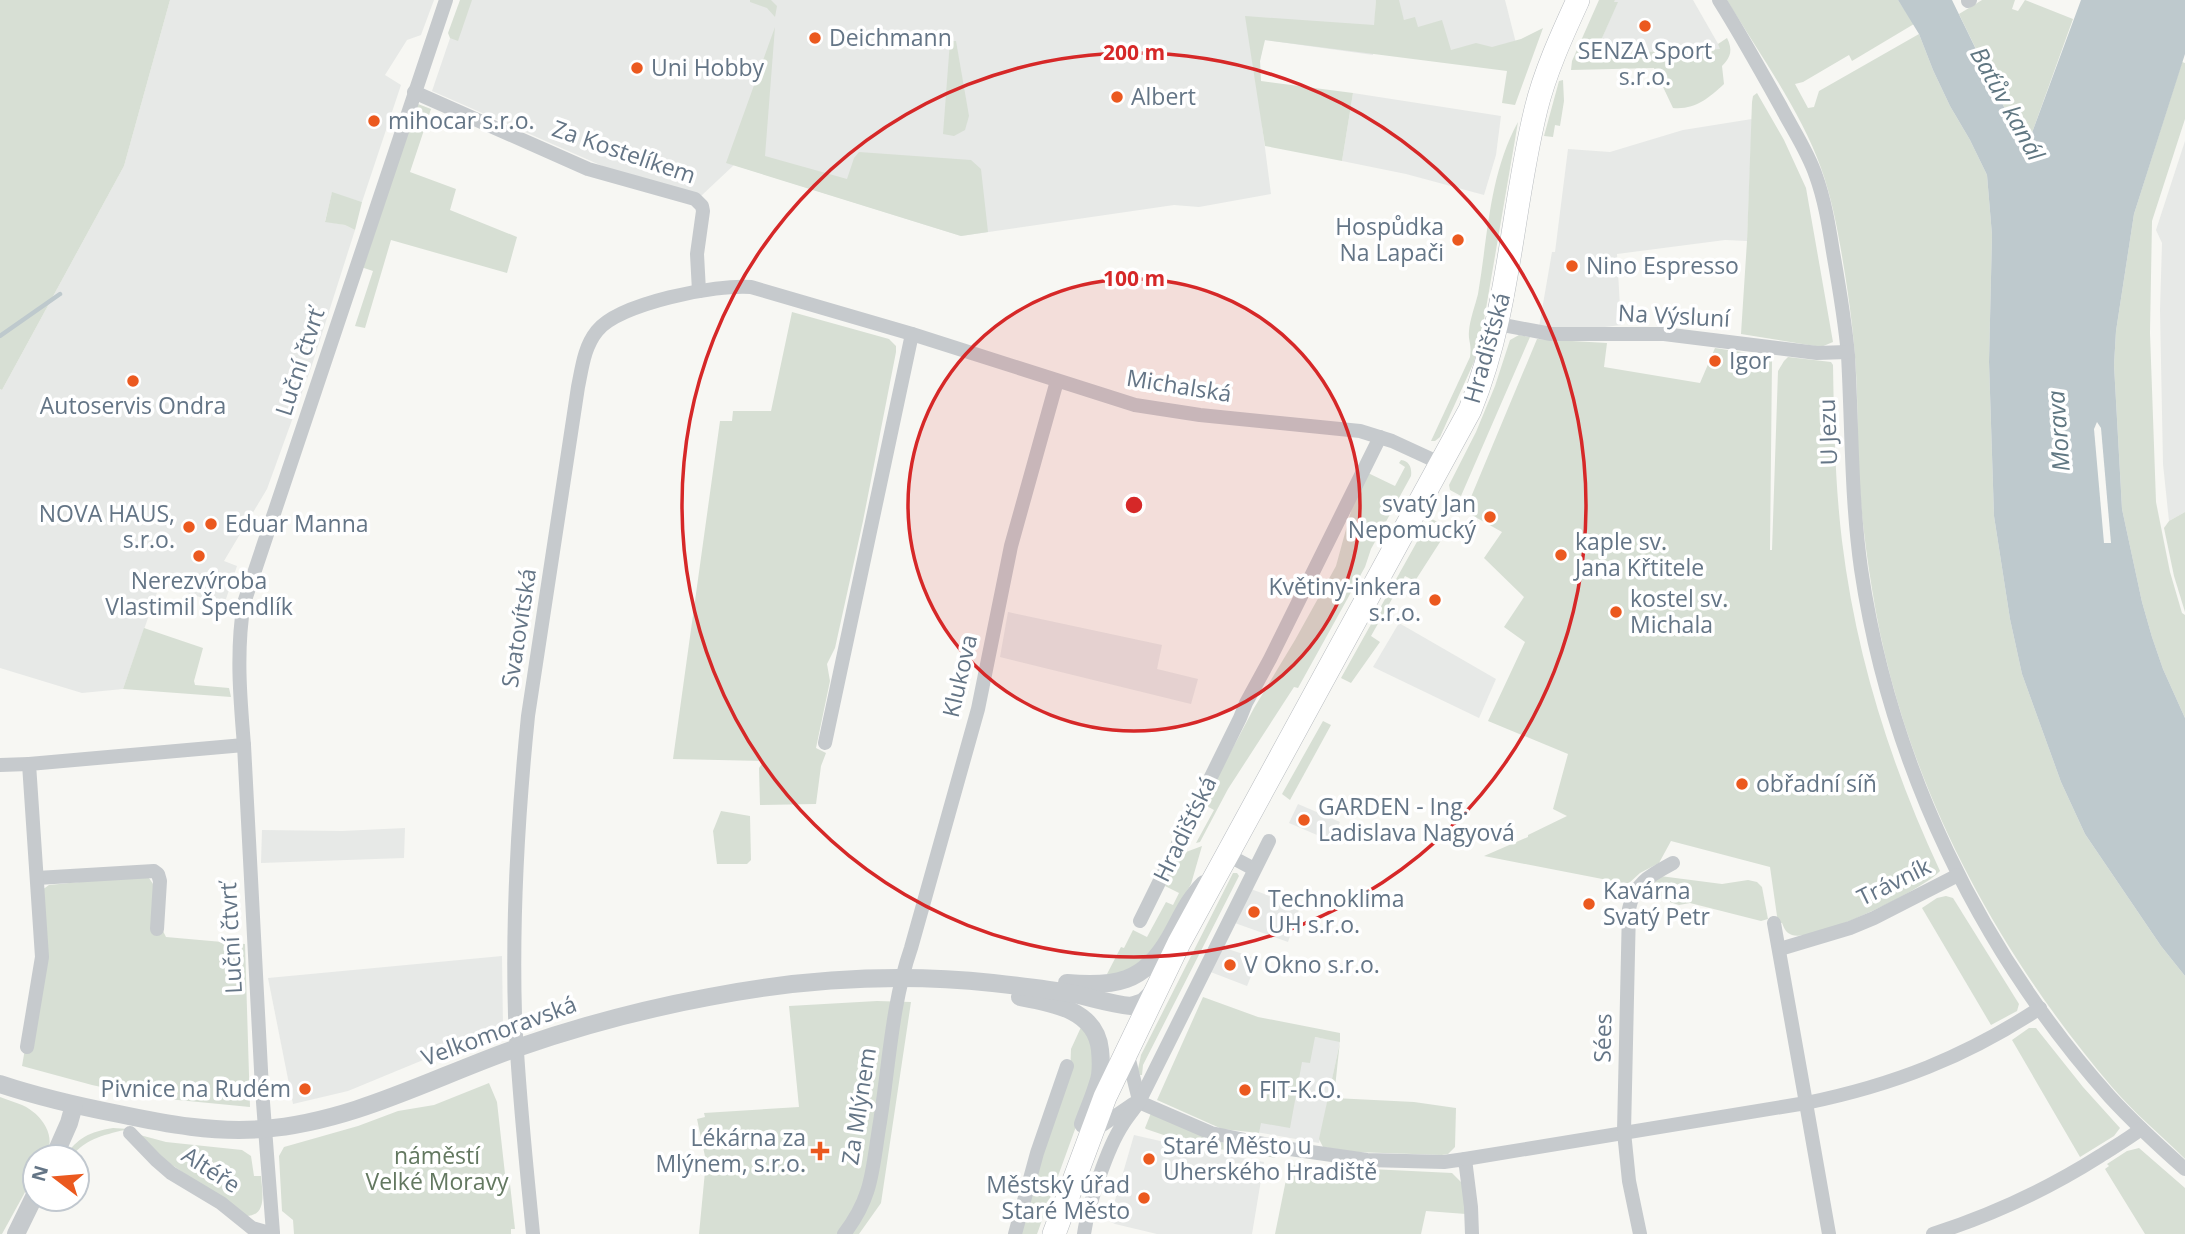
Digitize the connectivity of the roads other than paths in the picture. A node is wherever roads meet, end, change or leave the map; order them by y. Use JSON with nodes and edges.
{"nodes":[{"id":1,"x":446,"y":0,"type":"edge"},
{"id":2,"x":1578,"y":0,"type":"edge"},
{"id":3,"x":1719,"y":0,"type":"edge"},
{"id":4,"x":414,"y":92,"type":"junction"},
{"id":5,"x":699,"y":291,"type":"junction"},
{"id":6,"x":1498,"y":324,"type":"junction"},
{"id":7,"x":912,"y":334,"type":"junction"},
{"id":8,"x":1847,"y":352,"type":"junction"},
{"id":9,"x":1057,"y":381,"type":"junction"},
{"id":10,"x":1380,"y":437,"type":"junction"},
{"id":11,"x":1442,"y":464,"type":"junction"},
{"id":12,"x":825,"y":743,"type":"dead end"},
{"id":13,"x":244,"y":745,"type":"junction"},
{"id":14,"x":29,"y":764,"type":"junction"},
{"id":15,"x":0,"y":765,"type":"edge"},
{"id":16,"x":1269,"y":841,"type":"dead end"},
{"id":17,"x":1226,"y":854,"type":"junction"},
{"id":18,"x":1673,"y":863,"type":"dead end"},
{"id":19,"x":1254,"y":869,"type":"junction"},
{"id":20,"x":1215,"y":875,"type":"junction"},
{"id":21,"x":1958,"y":875,"type":"junction"},
{"id":22,"x":37,"y":878,"type":"junction"},
{"id":23,"x":1140,"y":921,"type":"dead end"},
{"id":24,"x":1774,"y":923,"type":"dead end"},
{"id":25,"x":157,"y":929,"type":"dead end"},
{"id":26,"x":1780,"y":949,"type":"junction"},
{"id":27,"x":901,"y":978,"type":"junction"},
{"id":28,"x":946,"y":979,"type":"junction"},
{"id":29,"x":992,"y":983,"type":"junction"},
{"id":30,"x":1158,"y":986,"type":"junction"},
{"id":31,"x":1117,"y":1004,"type":"junction"},
{"id":32,"x":2040,"y":1008,"type":"junction"},
{"id":33,"x":27,"y":1047,"type":"dead end"},
{"id":34,"x":517,"y":1048,"type":"junction"},
{"id":35,"x":1126,"y":1050,"type":"junction"},
{"id":36,"x":1067,"y":1066,"type":"dead end"},
{"id":37,"x":0,"y":1084,"type":"edge"},
{"id":38,"x":1139,"y":1101,"type":"junction"},
{"id":39,"x":1806,"y":1103,"type":"junction"},
{"id":40,"x":75,"y":1105,"type":"junction"},
{"id":41,"x":265,"y":1129,"type":"junction"},
{"id":42,"x":2141,"y":1129,"type":"junction"},
{"id":43,"x":1624,"y":1132,"type":"junction"},
{"id":44,"x":130,"y":1133,"type":"dead end"},
{"id":45,"x":60,"y":1143,"type":"edge"},
{"id":46,"x":1085,"y":1146,"type":"junction"},
{"id":47,"x":1465,"y":1159,"type":"junction"},
{"id":48,"x":2185,"y":1169,"type":"edge"},
{"id":49,"x":28,"y":1213,"type":"edge"},
{"id":50,"x":20,"y":1233,"type":"edge"},
{"id":51,"x":273,"y":1233,"type":"edge"},
{"id":52,"x":533,"y":1234,"type":"edge"},
{"id":53,"x":844,"y":1234,"type":"edge"},
{"id":54,"x":1015,"y":1234,"type":"edge"},
{"id":55,"x":1054,"y":1234,"type":"edge"},
{"id":56,"x":1084,"y":1234,"type":"edge"},
{"id":57,"x":1472,"y":1234,"type":"edge"},
{"id":58,"x":1640,"y":1234,"type":"edge"},
{"id":59,"x":1829,"y":1234,"type":"edge"},
{"id":60,"x":1933,"y":1234,"type":"edge"}],
"edges":[{"from":1,"to":4,"type":"street","name":"Luční čtvrť"},
{"from":2,"to":6,"type":"main road","name":"Hradišťská"},
{"from":3,"to":8,"type":"street","name":"U Jezu"},
{"from":4,"to":5,"type":"street","name":"Za Kostelíkem"},
{"from":4,"to":13,"type":"street","name":"Luční čtvrť"},
{"from":5,"to":7,"type":"street","name":"Michalská"},
{"from":5,"to":34,"type":"street","name":"Svatovítská"},
{"from":6,"to":8,"type":"street","name":"Na Výsluní"},
{"from":6,"to":11,"type":"main road","name":"Hradišťská"},
{"from":7,"to":9,"type":"street","name":"Michalská"},
{"from":7,"to":12,"type":"street"},
{"from":8,"to":21,"type":"street","name":"U Jezu"},
{"from":9,"to":10,"type":"street","name":"Michalská"},
{"from":9,"to":27,"type":"street","name":"Klukova"},
{"from":10,"to":11,"type":"street","name":"Michalská"},
{"from":10,"to":23,"type":"street","name":"Hradišťská"},
{"from":11,"to":17,"type":"main road","name":"Hradišťská"},
{"from":13,"to":14,"type":"street"},
{"from":13,"to":41,"type":"street","name":"Luční čtvrť"},
{"from":14,"to":15,"type":"street"},
{"from":14,"to":22,"type":"street"},
{"from":16,"to":19,"type":"street"},
{"from":17,"to":19,"type":"street"},
{"from":17,"to":20,"type":"main road","name":"Hradišťská"},
{"from":18,"to":43,"type":"street","name":"Sées"},
{"from":19,"to":38,"type":"street"},
{"from":20,"to":29,"type":"street","name":"Velkomoravská"},
{"from":20,"to":30,"type":"main road","name":"Hradišťská"},
{"from":21,"to":26,"type":"street","name":"Trávník"},
{"from":21,"to":32,"type":"street","name":"Trávník"},
{"from":22,"to":25,"type":"street"},
{"from":22,"to":33,"type":"street"},
{"from":24,"to":26,"type":"street"},
{"from":26,"to":39,"type":"street"},
{"from":27,"to":28,"type":"street","name":"Velkomoravská"},
{"from":27,"to":34,"type":"street","name":"Velkomoravská"},
{"from":27,"to":53,"type":"street","name":"Za Mlýnem"},
{"from":28,"to":29,"type":"street","name":"Velkomoravská"},
{"from":28,"to":46,"type":"street","name":"Velkomoravská"},
{"from":29,"to":31,"type":"street","name":"Velkomoravská"},
{"from":30,"to":31,"type":"street"},
{"from":30,"to":35,"type":"main road","name":"Hradišťská"},
{"from":31,"to":46,"type":"street"},
{"from":32,"to":39,"type":"street"},
{"from":32,"to":42,"type":"street","name":"Trávník"},
{"from":34,"to":41,"type":"street","name":"Velkomoravská"},
{"from":34,"to":52,"type":"street","name":"Svatovítská"},
{"from":35,"to":38,"type":"street"},
{"from":35,"to":46,"type":"main road","name":"Hradišťská"},
{"from":36,"to":54,"type":"street"},
{"from":37,"to":40,"type":"street","name":"Velkomoravská"},
{"from":38,"to":46,"type":"street"},
{"from":38,"to":47,"type":"street"},
{"from":38,"to":56,"type":"street"},
{"from":39,"to":43,"type":"street"},
{"from":39,"to":59,"type":"street"},
{"from":40,"to":41,"type":"street","name":"Velkomoravská"},
{"from":40,"to":45,"type":"street"},
{"from":41,"to":51,"type":"street"},
{"from":42,"to":48,"type":"street","name":"Trávník"},
{"from":42,"to":60,"type":"street"},
{"from":43,"to":47,"type":"street"},
{"from":43,"to":58,"type":"street","name":"Sées"},
{"from":44,"to":51,"type":"street","name":"Altéře"},
{"from":46,"to":55,"type":"main road","name":"Hradišťská"},
{"from":47,"to":57,"type":"street"},
{"from":49,"to":50,"type":"street"}]}
